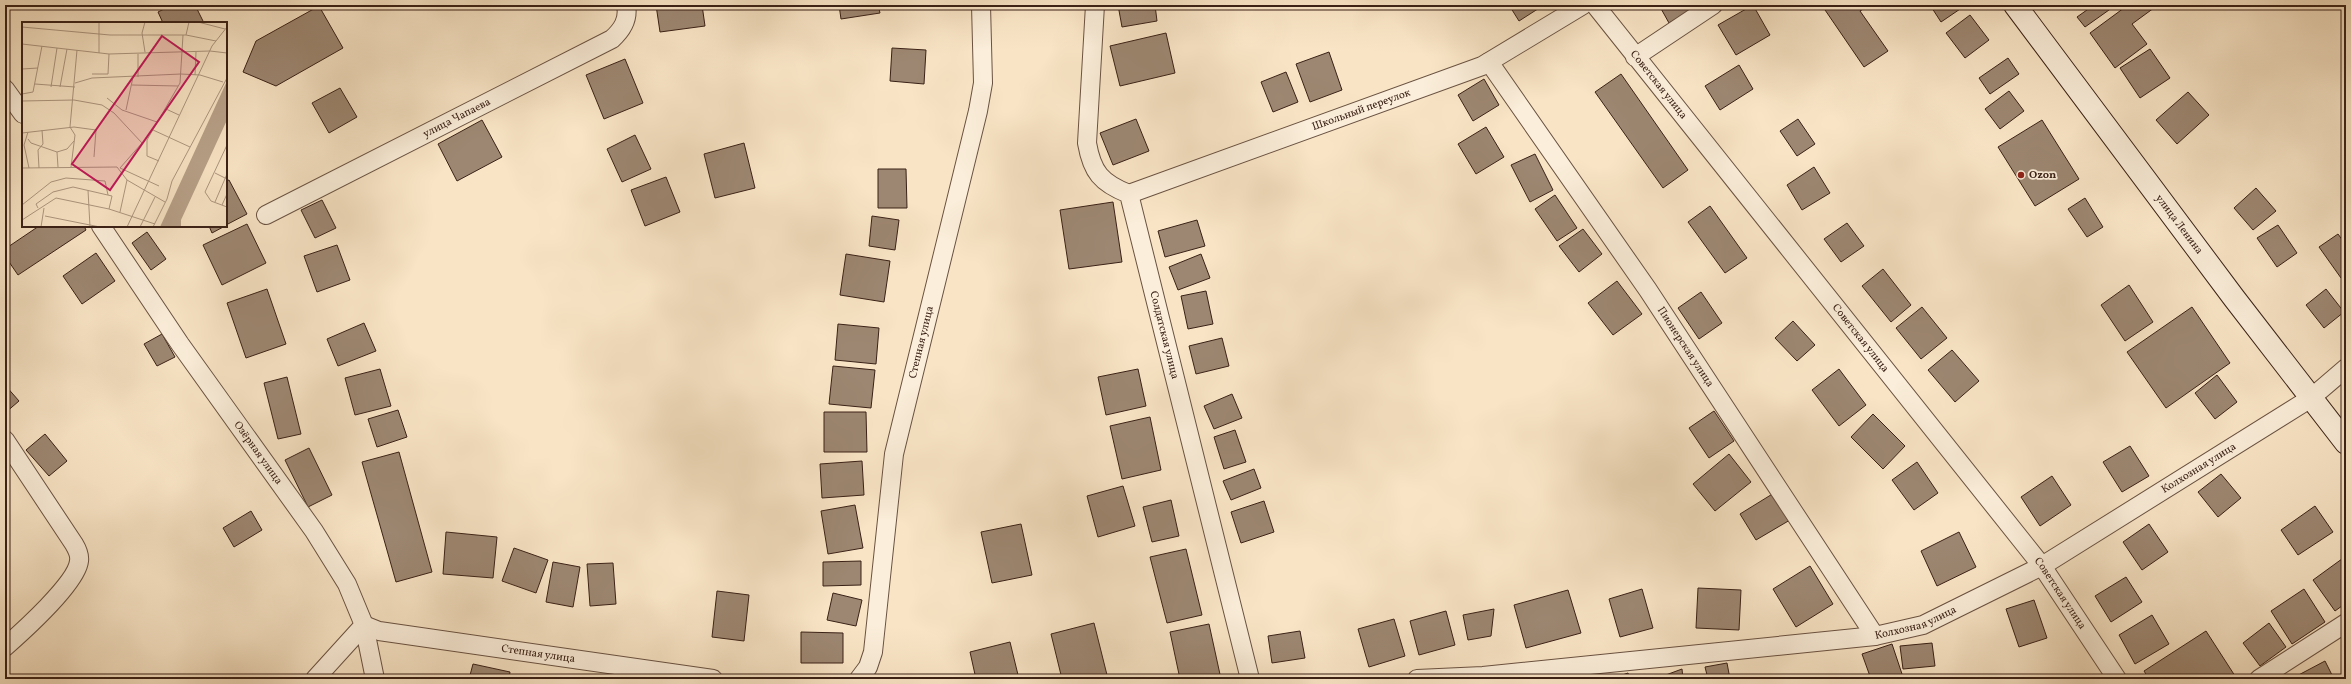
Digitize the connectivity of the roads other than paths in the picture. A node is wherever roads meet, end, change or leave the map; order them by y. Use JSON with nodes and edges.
{"nodes":[{"id":1,"x":626,"y":5,"type":"edge"},
{"id":2,"x":981,"y":5,"type":"edge"},
{"id":3,"x":1095,"y":5,"type":"edge"},
{"id":4,"x":1583,"y":5,"type":"edge"},
{"id":5,"x":1595,"y":5,"type":"edge"},
{"id":6,"x":1713,"y":5,"type":"edge"},
{"id":7,"x":2014,"y":5,"type":"edge"},
{"id":8,"x":1636,"y":57,"type":"junction"},
{"id":9,"x":1489,"y":62,"type":"junction"},
{"id":10,"x":5,"y":89,"type":"edge"},
{"id":11,"x":22,"y":113,"type":"edge"},
{"id":12,"x":1129,"y":194,"type":"junction"},
{"id":13,"x":266,"y":215,"type":"dead end"},
{"id":14,"x":101,"y":227,"type":"edge"},
{"id":15,"x":2346,"y":368,"type":"edge"},
{"id":16,"x":2311,"y":398,"type":"junction"},
{"id":17,"x":5,"y":440,"type":"edge"},
{"id":18,"x":2346,"y":443,"type":"edge"},
{"id":19,"x":2042,"y":566,"type":"junction"},
{"id":20,"x":2346,"y":622,"type":"edge"},
{"id":21,"x":364,"y":626,"type":"junction"},
{"id":22,"x":1875,"y":636,"type":"junction"},
{"id":23,"x":5,"y":647,"type":"edge"},
{"id":24,"x":1483,"y":678,"type":"edge"},
{"id":25,"x":315,"y":679,"type":"edge"},
{"id":26,"x":375,"y":679,"type":"edge"},
{"id":27,"x":713,"y":679,"type":"edge"},
{"id":28,"x":860,"y":679,"type":"edge"},
{"id":29,"x":1250,"y":679,"type":"edge"},
{"id":30,"x":1418,"y":679,"type":"edge"},
{"id":31,"x":2117,"y":679,"type":"edge"},
{"id":32,"x":2259,"y":679,"type":"edge"}],
"edges":[{"from":1,"to":13,"type":"street","name":"улица Чапаева"},
{"from":2,"to":28,"type":"street","name":"Степная улица"},
{"from":3,"to":12,"type":"street"},
{"from":4,"to":9,"type":"street","name":"Школьный переулок"},
{"from":5,"to":8,"type":"street","name":"Советская улица"},
{"from":6,"to":8,"type":"street"},
{"from":7,"to":16,"type":"main road","name":"улица Ленина"},
{"from":8,"to":19,"type":"street","name":"Советская улица"},
{"from":9,"to":12,"type":"street","name":"Школьный переулок"},
{"from":9,"to":22,"type":"street","name":"Пионерская улица"},
{"from":10,"to":11,"type":"street"},
{"from":12,"to":29,"type":"street","name":"Солдатская улица"},
{"from":14,"to":21,"type":"street","name":"Озёрная улица"},
{"from":15,"to":16,"type":"street","name":"Колхозная улица"},
{"from":16,"to":18,"type":"main road","name":"улица Ленина"},
{"from":16,"to":19,"type":"street","name":"Колхозная улица"},
{"from":17,"to":23,"type":"street"},
{"from":19,"to":22,"type":"street","name":"Колхозная улица"},
{"from":19,"to":31,"type":"street","name":"Советская улица"},
{"from":20,"to":32,"type":"street"},
{"from":21,"to":25,"type":"street"},
{"from":21,"to":26,"type":"street","name":"Озёрная улица"},
{"from":21,"to":27,"type":"street","name":"Степная улица"},
{"from":22,"to":24,"type":"street","name":"Колхозная улица"},
{"from":24,"to":30,"type":"street","name":"Колхозная улица"}]}
